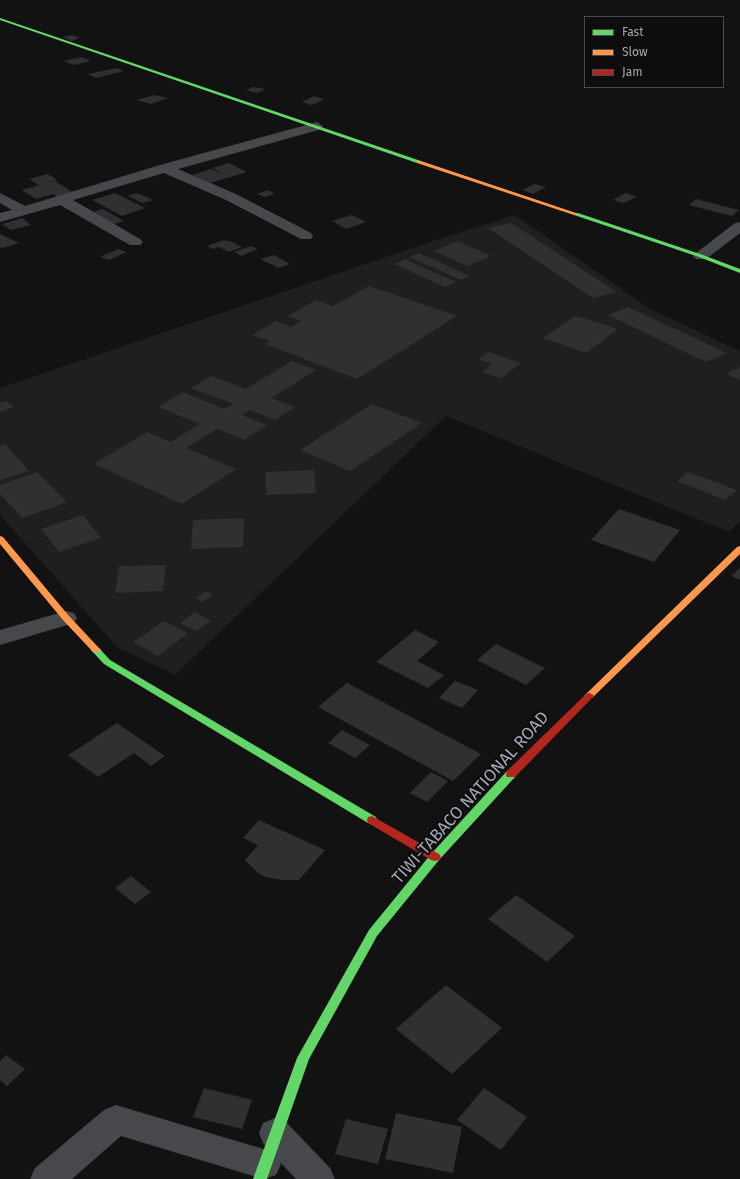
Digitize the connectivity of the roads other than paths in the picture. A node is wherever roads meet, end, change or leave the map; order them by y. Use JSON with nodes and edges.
{"nodes":[{"id":1,"x":0,"y":19,"type":"edge"},
{"id":2,"x":317,"y":126,"type":"junction"},
{"id":3,"x":165,"y":168,"type":"junction"},
{"id":4,"x":0,"y":197,"type":"edge"},
{"id":5,"x":62,"y":200,"type":"junction"},
{"id":6,"x":24,"y":211,"type":"junction"},
{"id":7,"x":0,"y":218,"type":"edge"},
{"id":8,"x":740,"y":226,"type":"edge"},
{"id":9,"x":306,"y":236,"type":"dead end"},
{"id":10,"x":135,"y":242,"type":"dead end"},
{"id":11,"x":701,"y":256,"type":"junction"},
{"id":12,"x":740,"y":271,"type":"edge"},
{"id":13,"x":0,"y":539,"type":"edge"},
{"id":14,"x":740,"y":549,"type":"edge"},
{"id":15,"x":66,"y":618,"type":"junction"},
{"id":16,"x":0,"y":638,"type":"edge"},
{"id":17,"x":435,"y":856,"type":"junction"},
{"id":18,"x":275,"y":1133,"type":"junction"},
{"id":19,"x":262,"y":1171,"type":"edge"},
{"id":20,"x":47,"y":1179,"type":"edge"},
{"id":21,"x":318,"y":1179,"type":"edge"}],
"edges":[{"from":1,"to":2,"type":"main road"},
{"from":2,"to":3,"type":"street"},
{"from":2,"to":11,"type":"main road"},
{"from":3,"to":5,"type":"street"},
{"from":3,"to":9,"type":"street"},
{"from":4,"to":6,"type":"street"},
{"from":5,"to":6,"type":"street"},
{"from":5,"to":10,"type":"street"},
{"from":6,"to":7,"type":"street"},
{"from":8,"to":11,"type":"street"},
{"from":11,"to":12,"type":"main road"},
{"from":13,"to":15,"type":"main road"},
{"from":14,"to":17,"type":"main road","name":"TIWI-TABACO NATIONAL ROAD"},
{"from":15,"to":16,"type":"street"},
{"from":15,"to":17,"type":"main road"},
{"from":17,"to":18,"type":"main road","name":"TIWI-TABACO NATIONAL ROAD"},
{"from":18,"to":19,"type":"main road","name":"TIWI-TABACO NATIONAL ROAD"},
{"from":18,"to":21,"type":"street"},
{"from":19,"to":20,"type":"street"}]}
